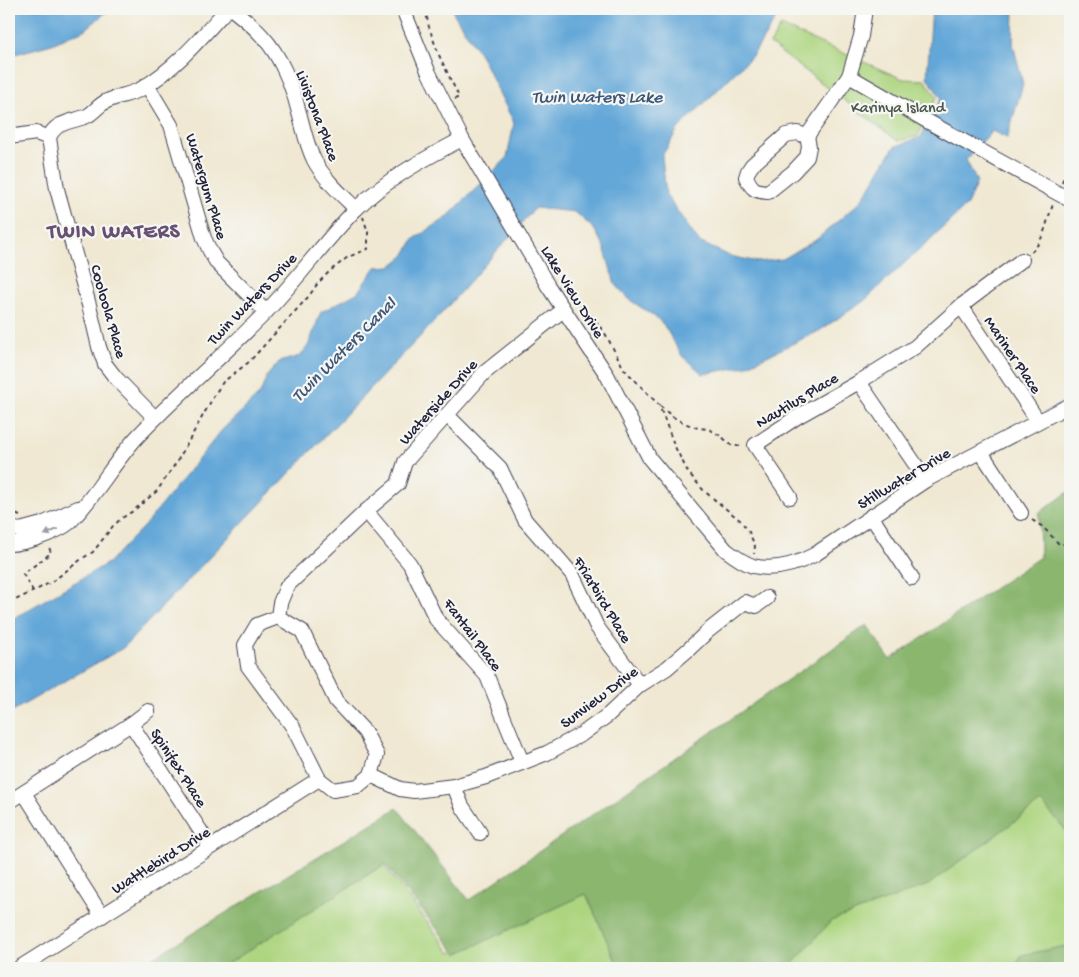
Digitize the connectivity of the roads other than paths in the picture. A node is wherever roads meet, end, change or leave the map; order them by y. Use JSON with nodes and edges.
{"nodes":[{"id":1,"x":227,"y":9,"type":"edge"},
{"id":2,"x":232,"y":9,"type":"edge"},
{"id":3,"x":403,"y":9,"type":"edge"},
{"id":4,"x":866,"y":9,"type":"edge"},
{"id":5,"x":849,"y":76,"type":"junction"},
{"id":6,"x":147,"y":85,"type":"junction"},
{"id":7,"x":807,"y":136,"type":"junction"},
{"id":8,"x":9,"y":137,"type":"edge"},
{"id":9,"x":49,"y":138,"type":"junction"},
{"id":10,"x":462,"y":139,"type":"junction"},
{"id":11,"x":1070,"y":200,"type":"edge"},
{"id":12,"x":356,"y":209,"type":"junction"},
{"id":13,"x":1022,"y":260,"type":"road end"},
{"id":14,"x":961,"y":306,"type":"junction"},
{"id":15,"x":563,"y":310,"type":"junction"},
{"id":16,"x":266,"y":312,"type":"junction"},
{"id":17,"x":858,"y":382,"type":"junction"},
{"id":18,"x":1070,"y":405,"type":"edge"},
{"id":19,"x":447,"y":415,"type":"junction"},
{"id":20,"x":155,"y":418,"type":"junction"},
{"id":21,"x":1038,"y":421,"type":"junction"},
{"id":22,"x":981,"y":452,"type":"junction"},
{"id":23,"x":926,"y":480,"type":"junction"},
{"id":24,"x":790,"y":498,"type":"dead end"},
{"id":25,"x":85,"y":504,"type":"junction"},
{"id":26,"x":366,"y":511,"type":"junction"},
{"id":27,"x":1021,"y":513,"type":"road end"},
{"id":28,"x":871,"y":516,"type":"junction"},
{"id":29,"x":9,"y":528,"type":"edge"},
{"id":30,"x":9,"y":544,"type":"edge"},
{"id":31,"x":752,"y":566,"type":"joint"},
{"id":32,"x":912,"y":578,"type":"dead end"},
{"id":33,"x":767,"y":598,"type":"dead end"},
{"id":34,"x":278,"y":617,"type":"junction"},
{"id":35,"x":640,"y":685,"type":"junction"},
{"id":36,"x":148,"y":711,"type":"dead end"},
{"id":37,"x":131,"y":724,"type":"junction"},
{"id":38,"x":522,"y":762,"type":"junction"},
{"id":39,"x":371,"y":775,"type":"junction"},
{"id":40,"x":319,"y":779,"type":"junction"},
{"id":41,"x":454,"y":786,"type":"junction"},
{"id":42,"x":24,"y":793,"type":"junction"},
{"id":43,"x":9,"y":802,"type":"edge"},
{"id":44,"x":480,"y":833,"type":"dead end"},
{"id":45,"x":211,"y":847,"type":"junction"},
{"id":46,"x":102,"y":916,"type":"junction"},
{"id":47,"x":19,"y":968,"type":"edge"}],
"edges":[{"from":1,"to":6,"type":"street"},
{"from":2,"to":12,"type":"street","name":"Livistona Place"},
{"from":3,"to":10,"type":"street","name":"Lake View Drive"},
{"from":4,"to":5,"type":"street"},
{"from":5,"to":7,"type":"street"},
{"from":5,"to":11,"type":"street"},
{"from":6,"to":9,"type":"street"},
{"from":6,"to":16,"type":"street","name":"Watergum Place"},
{"from":7,"to":7,"type":"street"},
{"from":8,"to":9,"type":"street"},
{"from":9,"to":20,"type":"street","name":"Cooloola Place"},
{"from":10,"to":12,"type":"street","name":"Twin Waters Drive"},
{"from":10,"to":15,"type":"street","name":"Lake View Drive"},
{"from":12,"to":16,"type":"street","name":"Twin Waters Drive"},
{"from":13,"to":14,"type":"street"},
{"from":14,"to":17,"type":"street","name":"Nautilus Place"},
{"from":14,"to":21,"type":"street","name":"Mariner Place"},
{"from":15,"to":19,"type":"street","name":"Waterside Drive"},
{"from":15,"to":31,"type":"street","name":"Lake View Drive"},
{"from":16,"to":20,"type":"street","name":"Twin Waters Drive"},
{"from":17,"to":23,"type":"street","name":"Nautilus Place"},
{"from":17,"to":24,"type":"street","name":"Nautilus Place"},
{"from":18,"to":21,"type":"street","name":"Stillwater Drive"},
{"from":19,"to":26,"type":"street","name":"Waterside Drive"},
{"from":19,"to":35,"type":"street","name":"Friarbird Place"},
{"from":20,"to":25,"type":"street","name":"Twin Waters Drive"},
{"from":21,"to":22,"type":"street","name":"Stillwater Drive"},
{"from":22,"to":23,"type":"street","name":"Stillwater Drive"},
{"from":22,"to":27,"type":"street"},
{"from":23,"to":28,"type":"street","name":"Stillwater Drive"},
{"from":25,"to":29,"type":"street","name":"Twin Waters Drive"},
{"from":25,"to":30,"type":"street","name":"Twin Waters Drive","one_way":true},
{"from":26,"to":34,"type":"street","name":"Waterside Drive"},
{"from":26,"to":38,"type":"street","name":"Fantail Place"},
{"from":28,"to":31,"type":"street","name":"Stillwater Drive"},
{"from":28,"to":32,"type":"street"},
{"from":33,"to":35,"type":"street","name":"Sunview Drive"},
{"from":34,"to":39,"type":"street"},
{"from":34,"to":40,"type":"street"},
{"from":35,"to":38,"type":"street","name":"Sunview Drive"},
{"from":36,"to":37,"type":"street","name":"Spinifex Place"},
{"from":37,"to":42,"type":"street"},
{"from":37,"to":45,"type":"street","name":"Spinifex Place"},
{"from":38,"to":41,"type":"street","name":"Sunview Drive"},
{"from":39,"to":40,"type":"street"},
{"from":39,"to":41,"type":"street","name":"Sunview Drive"},
{"from":40,"to":45,"type":"street","name":"Wattlebird Drive"},
{"from":41,"to":44,"type":"street"},
{"from":42,"to":43,"type":"street"},
{"from":42,"to":46,"type":"street"},
{"from":45,"to":46,"type":"street","name":"Wattlebird Drive"},
{"from":46,"to":47,"type":"street","name":"Wattlebird Drive"}]}
